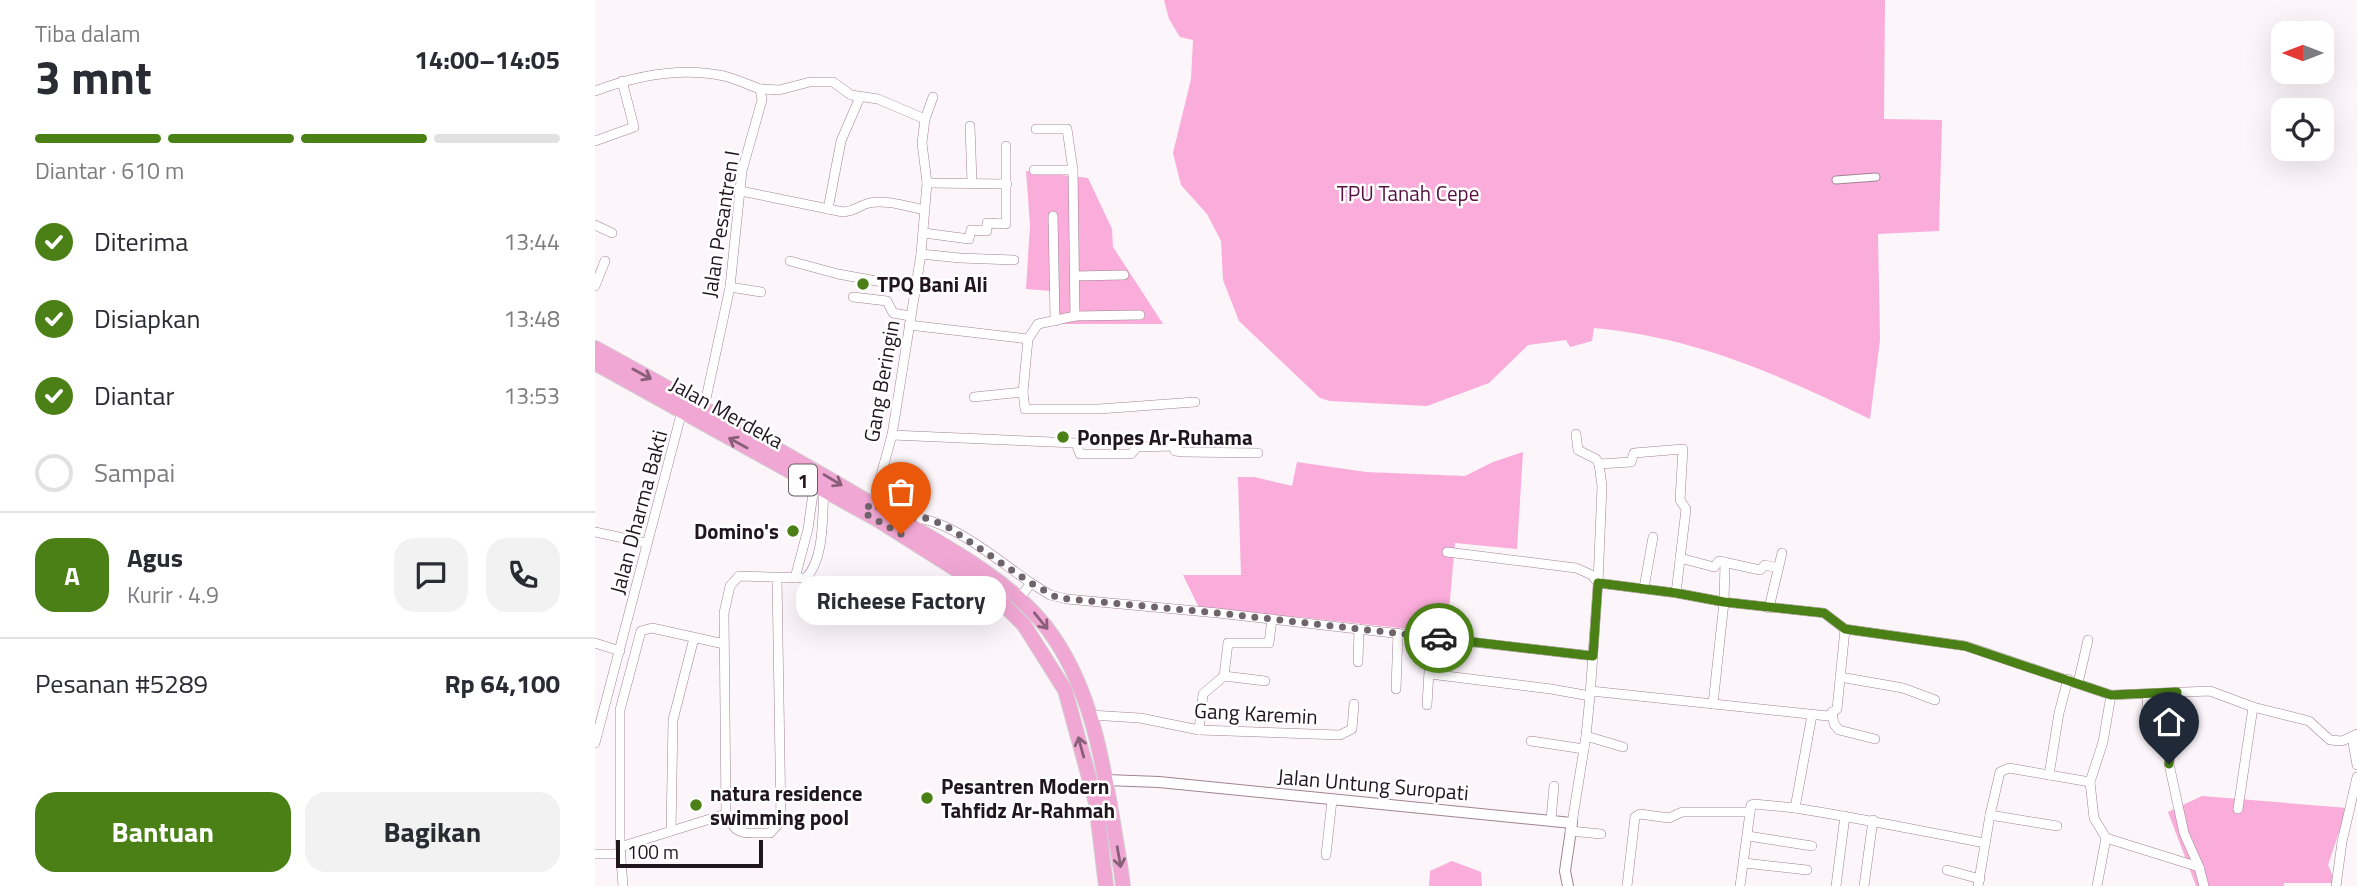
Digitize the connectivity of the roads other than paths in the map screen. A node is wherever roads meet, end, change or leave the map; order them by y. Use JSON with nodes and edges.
{"nodes":[{"id":1,"x":622,"y":81,"type":"junction"},
{"id":2,"x":760,"y":89,"type":"junction"},
{"id":3,"x":595,"y":91,"type":"edge"},
{"id":4,"x":860,"y":97,"type":"junction"},
{"id":5,"x":933,"y":97,"type":"dead end"},
{"id":6,"x":925,"y":119,"type":"junction"},
{"id":7,"x":970,"y":126,"type":"dead end"},
{"id":8,"x":1036,"y":129,"type":"dead end"},
{"id":9,"x":595,"y":141,"type":"edge"},
{"id":10,"x":1006,"y":146,"type":"dead end"},
{"id":11,"x":1034,"y":170,"type":"dead end"},
{"id":12,"x":1073,"y":170,"type":"junction"},
{"id":13,"x":1876,"y":177,"type":"dead end"},
{"id":14,"x":1836,"y":180,"type":"dead end"},
{"id":15,"x":972,"y":182,"type":"junction"},
{"id":16,"x":927,"y":183,"type":"junction"},
{"id":17,"x":1007,"y":184,"type":"junction"},
{"id":18,"x":741,"y":191,"type":"junction"},
{"id":19,"x":828,"y":209,"type":"junction"},
{"id":20,"x":925,"y":210,"type":"junction"},
{"id":21,"x":1053,"y":216,"type":"dead end"},
{"id":22,"x":595,"y":225,"type":"edge"},
{"id":23,"x":612,"y":233,"type":"dead end"},
{"id":24,"x":924,"y":233,"type":"junction"},
{"id":25,"x":921,"y":254,"type":"junction"},
{"id":26,"x":1014,"y":260,"type":"dead end"},
{"id":27,"x":605,"y":261,"type":"dead end"},
{"id":28,"x":790,"y":261,"type":"dead end"},
{"id":29,"x":1124,"y":275,"type":"dead end"},
{"id":30,"x":1075,"y":276,"type":"junction"},
{"id":31,"x":595,"y":286,"type":"edge"},
{"id":32,"x":730,"y":287,"type":"junction"},
{"id":33,"x":915,"y":288,"type":"junction"},
{"id":34,"x":761,"y":292,"type":"dead end"},
{"id":35,"x":853,"y":297,"type":"dead end"},
{"id":36,"x":1140,"y":314,"type":"dead end"},
{"id":37,"x":1075,"y":316,"type":"junction"},
{"id":38,"x":909,"y":321,"type":"junction"},
{"id":39,"x":1055,"y":321,"type":"junction"},
{"id":40,"x":1028,"y":339,"type":"junction"},
{"id":41,"x":595,"y":348,"type":"edge"},
{"id":42,"x":595,"y":363,"type":"edge"},
{"id":43,"x":1023,"y":392,"type":"junction"},
{"id":44,"x":974,"y":397,"type":"dead end"},
{"id":45,"x":1195,"y":402,"type":"dead end"},
{"id":46,"x":685,"y":406,"type":"junction"},
{"id":47,"x":704,"y":408,"type":"junction"},
{"id":48,"x":1576,"y":434,"type":"dead end"},
{"id":49,"x":892,"y":435,"type":"junction"},
{"id":50,"x":1258,"y":453,"type":"dead end"},
{"id":51,"x":1599,"y":464,"type":"junction"},
{"id":52,"x":819,"y":488,"type":"junction"},
{"id":53,"x":868,"y":508,"type":"junction"},
{"id":54,"x":898,"y":518,"type":"junction"},
{"id":55,"x":595,"y":532,"type":"edge"},
{"id":56,"x":1653,"y":537,"type":"dead end"},
{"id":57,"x":646,"y":543,"type":"junction"},
{"id":58,"x":1447,"y":552,"type":"dead end"},
{"id":59,"x":1781,"y":553,"type":"dead end"},
{"id":60,"x":1680,"y":558,"type":"junction"},
{"id":61,"x":1725,"y":562,"type":"junction"},
{"id":62,"x":1778,"y":568,"type":"junction"},
{"id":63,"x":777,"y":578,"type":"junction"},
{"id":64,"x":795,"y":578,"type":"junction"},
{"id":65,"x":1031,"y":583,"type":"junction"},
{"id":66,"x":1598,"y":583,"type":"junction"},
{"id":67,"x":1644,"y":588,"type":"junction"},
{"id":68,"x":1676,"y":593,"type":"junction"},
{"id":69,"x":1020,"y":598,"type":"junction"},
{"id":70,"x":1724,"y":602,"type":"junction"},
{"id":71,"x":1769,"y":607,"type":"junction"},
{"id":72,"x":1272,"y":619,"type":"junction"},
{"id":73,"x":1359,"y":629,"type":"junction"},
{"id":74,"x":1845,"y":629,"type":"junction"},
{"id":75,"x":1398,"y":633,"type":"junction"},
{"id":76,"x":1431,"y":637,"type":"junction"},
{"id":77,"x":694,"y":638,"type":"junction"},
{"id":78,"x":2088,"y":640,"type":"dead end"},
{"id":79,"x":595,"y":643,"type":"edge"},
{"id":80,"x":724,"y":644,"type":"junction"},
{"id":81,"x":620,"y":651,"type":"junction"},
{"id":82,"x":1593,"y":656,"type":"junction"},
{"id":83,"x":1358,"y":662,"type":"dead end"},
{"id":84,"x":1430,"y":674,"type":"junction"},
{"id":85,"x":1224,"y":676,"type":"junction"},
{"id":86,"x":1840,"y":677,"type":"junction"},
{"id":87,"x":1265,"y":681,"type":"dead end"},
{"id":88,"x":2073,"y":681,"type":"junction"},
{"id":89,"x":1396,"y":690,"type":"dead end"},
{"id":90,"x":2177,"y":692,"type":"junction"},
{"id":91,"x":1591,"y":694,"type":"junction"},
{"id":92,"x":2147,"y":694,"type":"junction"},
{"id":93,"x":2111,"y":695,"type":"junction"},
{"id":94,"x":1935,"y":700,"type":"dead end"},
{"id":95,"x":1354,"y":704,"type":"dead end"},
{"id":96,"x":1713,"y":704,"type":"junction"},
{"id":97,"x":1427,"y":705,"type":"dead end"},
{"id":98,"x":2253,"y":707,"type":"junction"},
{"id":99,"x":1832,"y":712,"type":"junction"},
{"id":100,"x":1090,"y":715,"type":"junction"},
{"id":101,"x":1812,"y":715,"type":"junction"},
{"id":102,"x":2145,"y":728,"type":"dead end"},
{"id":103,"x":1199,"y":730,"type":"junction"},
{"id":104,"x":1587,"y":736,"type":"junction"},
{"id":105,"x":2355,"y":736,"type":"edge"},
{"id":106,"x":1875,"y":739,"type":"dead end"},
{"id":107,"x":1531,"y":741,"type":"dead end"},
{"id":108,"x":595,"y":743,"type":"edge"},
{"id":109,"x":1623,"y":747,"type":"dead end"},
{"id":110,"x":1584,"y":749,"type":"junction"},
{"id":111,"x":2357,"y":765,"type":"edge"},
{"id":112,"x":2049,"y":775,"type":"junction"},
{"id":113,"x":2357,"y":777,"type":"edge"},
{"id":114,"x":1106,"y":780,"type":"junction"},
{"id":115,"x":2090,"y":782,"type":"junction"},
{"id":116,"x":1554,"y":786,"type":"dead end"},
{"id":117,"x":1332,"y":800,"type":"junction"},
{"id":118,"x":1795,"y":808,"type":"junction"},
{"id":119,"x":2238,"y":809,"type":"dead end"},
{"id":120,"x":1750,"y":812,"type":"junction"},
{"id":121,"x":2353,"y":813,"type":"edge"},
{"id":122,"x":726,"y":814,"type":"junction"},
{"id":123,"x":1990,"y":814,"type":"junction"},
{"id":124,"x":1845,"y":816,"type":"junction"},
{"id":125,"x":1551,"y":819,"type":"junction"},
{"id":126,"x":1873,"y":820,"type":"junction"},
{"id":127,"x":2057,"y":826,"type":"dead end"},
{"id":128,"x":1571,"y":827,"type":"junction"},
{"id":129,"x":671,"y":831,"type":"junction"},
{"id":130,"x":1601,"y":834,"type":"dead end"},
{"id":131,"x":1748,"y":836,"type":"junction"},
{"id":132,"x":2106,"y":838,"type":"junction"},
{"id":133,"x":1985,"y":843,"type":"junction"},
{"id":134,"x":1812,"y":846,"type":"dead end"},
{"id":135,"x":621,"y":851,"type":"junction"},
{"id":136,"x":595,"y":854,"type":"edge"},
{"id":137,"x":1326,"y":855,"type":"dead end"},
{"id":138,"x":1744,"y":863,"type":"junction"},
{"id":139,"x":2199,"y":867,"type":"junction"},
{"id":140,"x":1807,"y":870,"type":"dead end"},
{"id":141,"x":1947,"y":870,"type":"dead end"},
{"id":142,"x":1979,"y":883,"type":"edge"},
{"id":143,"x":623,"y":886,"type":"edge"},
{"id":144,"x":1106,"y":886,"type":"edge"},
{"id":145,"x":1123,"y":886,"type":"edge"},
{"id":146,"x":1568,"y":886,"type":"edge"},
{"id":147,"x":1627,"y":886,"type":"edge"},
{"id":148,"x":1740,"y":886,"type":"edge"},
{"id":149,"x":1836,"y":886,"type":"edge"},
{"id":150,"x":1864,"y":886,"type":"edge"},
{"id":151,"x":2097,"y":886,"type":"edge"},
{"id":152,"x":2204,"y":886,"type":"edge"},
{"id":153,"x":2336,"y":886,"type":"edge"}],
"edges":[{"from":1,"to":2,"type":"street"},
{"from":1,"to":3,"type":"street"},
{"from":1,"to":9,"type":"street"},
{"from":2,"to":4,"type":"street"},
{"from":2,"to":18,"type":"street","name":"Jalan Pesantren I"},
{"from":4,"to":6,"type":"street"},
{"from":4,"to":19,"type":"street"},
{"from":5,"to":6,"type":"street","name":"Gang Beringin"},
{"from":6,"to":16,"type":"street","name":"Gang Beringin"},
{"from":7,"to":15,"type":"street"},
{"from":8,"to":12,"type":"street"},
{"from":10,"to":17,"type":"street"},
{"from":11,"to":12,"type":"street"},
{"from":12,"to":30,"type":"street"},
{"from":13,"to":14,"type":"street"},
{"from":15,"to":16,"type":"street"},
{"from":15,"to":17,"type":"street"},
{"from":16,"to":20,"type":"street","name":"Gang Beringin"},
{"from":17,"to":24,"type":"street"},
{"from":18,"to":19,"type":"street"},
{"from":18,"to":32,"type":"street","name":"Jalan Pesantren I"},
{"from":19,"to":20,"type":"street"},
{"from":20,"to":24,"type":"street","name":"Gang Beringin"},
{"from":21,"to":39,"type":"street"},
{"from":22,"to":23,"type":"street"},
{"from":24,"to":25,"type":"street","name":"Gang Beringin"},
{"from":25,"to":26,"type":"street"},
{"from":25,"to":33,"type":"street","name":"Gang Beringin"},
{"from":27,"to":31,"type":"street"},
{"from":28,"to":33,"type":"street"},
{"from":29,"to":30,"type":"street"},
{"from":30,"to":37,"type":"street"},
{"from":32,"to":34,"type":"street"},
{"from":32,"to":47,"type":"street","name":"Jalan Pesantren I"},
{"from":33,"to":38,"type":"street","name":"Gang Beringin"},
{"from":35,"to":38,"type":"street"},
{"from":36,"to":37,"type":"street"},
{"from":37,"to":39,"type":"street"},
{"from":38,"to":40,"type":"street"},
{"from":38,"to":49,"type":"street","name":"Gang Beringin"},
{"from":39,"to":40,"type":"street"},
{"from":40,"to":43,"type":"street"},
{"from":41,"to":46,"type":"highway","name":"Jalan Merdeka","number":"1","one_way":true},
{"from":42,"to":46,"type":"highway","name":"Jalan Merdeka","number":"1"},
{"from":43,"to":44,"type":"street"},
{"from":43,"to":45,"type":"street"},
{"from":46,"to":47,"type":"highway","number":"1"},
{"from":52,"to":46,"type":"highway","name":"Jalan Merdeka","number":"1","one_way":true},
{"from":46,"to":57,"type":"street","name":"Jalan Dharma Bakti"},
{"from":47,"to":53,"type":"highway","number":"1","one_way":true},
{"from":48,"to":51,"type":"street"},
{"from":49,"to":50,"type":"street"},
{"from":49,"to":53,"type":"street","name":"Gang Beringin"},
{"from":51,"to":60,"type":"street"},
{"from":51,"to":66,"type":"street"},
{"from":52,"to":53,"type":"highway","name":"Jalan Merdeka","number":"1"},
{"from":52,"to":64,"type":"street"},
{"from":52,"to":64,"type":"street"},
{"from":53,"to":54,"type":"highway","number":"1"},
{"from":144,"to":53,"type":"highway","name":"Jalan Merdeka","number":"1","one_way":true},
{"from":54,"to":65,"type":"street"},
{"from":54,"to":69,"type":"highway","number":"1"},
{"from":55,"to":57,"type":"street"},
{"from":56,"to":67,"type":"street"},
{"from":57,"to":81,"type":"street","name":"Jalan Dharma Bakti"},
{"from":58,"to":66,"type":"street"},
{"from":59,"to":62,"type":"street"},
{"from":60,"to":61,"type":"street"},
{"from":60,"to":68,"type":"street"},
{"from":61,"to":62,"type":"street"},
{"from":61,"to":70,"type":"street"},
{"from":62,"to":71,"type":"street"},
{"from":63,"to":64,"type":"street"},
{"from":63,"to":80,"type":"street"},
{"from":63,"to":122,"type":"street"},
{"from":65,"to":69,"type":"street"},
{"from":65,"to":72,"type":"street"},
{"from":66,"to":67,"type":"street"},
{"from":66,"to":82,"type":"street"},
{"from":67,"to":68,"type":"street"},
{"from":68,"to":70,"type":"street"},
{"from":69,"to":100,"type":"highway","number":"1","one_way":true},
{"from":70,"to":71,"type":"street"},
{"from":70,"to":96,"type":"street"},
{"from":71,"to":74,"type":"street"},
{"from":72,"to":73,"type":"street"},
{"from":72,"to":85,"type":"street"},
{"from":73,"to":75,"type":"street"},
{"from":73,"to":83,"type":"street"},
{"from":74,"to":86,"type":"street"},
{"from":74,"to":88,"type":"street"},
{"from":75,"to":76,"type":"street"},
{"from":75,"to":89,"type":"street"},
{"from":76,"to":82,"type":"street"},
{"from":76,"to":84,"type":"street"},
{"from":77,"to":80,"type":"street"},
{"from":77,"to":129,"type":"street"},
{"from":77,"to":135,"type":"street"},
{"from":78,"to":88,"type":"street"},
{"from":79,"to":81,"type":"street"},
{"from":80,"to":122,"type":"street"},
{"from":81,"to":108,"type":"street","name":"Jalan Dharma Bakti"},
{"from":82,"to":91,"type":"street"},
{"from":84,"to":91,"type":"street"},
{"from":84,"to":97,"type":"street"},
{"from":85,"to":87,"type":"street"},
{"from":85,"to":103,"type":"street"},
{"from":86,"to":94,"type":"street"},
{"from":86,"to":99,"type":"street"},
{"from":88,"to":93,"type":"street"},
{"from":88,"to":112,"type":"street"},
{"from":90,"to":92,"type":"street"},
{"from":90,"to":98,"type":"street"},
{"from":90,"to":139,"type":"street"},
{"from":91,"to":96,"type":"street"},
{"from":91,"to":104,"type":"street"},
{"from":92,"to":93,"type":"street"},
{"from":92,"to":102,"type":"street"},
{"from":93,"to":115,"type":"street"},
{"from":95,"to":103,"type":"street","name":"Gang Karemin"},
{"from":96,"to":101,"type":"street"},
{"from":98,"to":105,"type":"street"},
{"from":98,"to":119,"type":"street"},
{"from":99,"to":101,"type":"street"},
{"from":99,"to":106,"type":"street"},
{"from":100,"to":103,"type":"street","name":"Gang Karemin"},
{"from":100,"to":114,"type":"highway","number":"1"},
{"from":101,"to":118,"type":"street"},
{"from":104,"to":109,"type":"street"},
{"from":104,"to":110,"type":"street"},
{"from":105,"to":111,"type":"street"},
{"from":107,"to":110,"type":"street"},
{"from":110,"to":128,"type":"street"},
{"from":112,"to":115,"type":"street"},
{"from":112,"to":123,"type":"street"},
{"from":113,"to":121,"type":"street"},
{"from":114,"to":117,"type":"street","name":"Jalan Untung Suropati"},
{"from":114,"to":145,"type":"highway","number":"1","one_way":true},
{"from":115,"to":132,"type":"street"},
{"from":116,"to":125,"type":"street"},
{"from":117,"to":125,"type":"street","name":"Jalan Untung Suropati"},
{"from":117,"to":137,"type":"street"},
{"from":118,"to":120,"type":"street"},
{"from":118,"to":124,"type":"street"},
{"from":120,"to":131,"type":"street"},
{"from":120,"to":147,"type":"street"},
{"from":121,"to":153,"type":"street"},
{"from":122,"to":129,"type":"street"},
{"from":123,"to":127,"type":"street"},
{"from":123,"to":133,"type":"street"},
{"from":124,"to":126,"type":"street"},
{"from":124,"to":149,"type":"street"},
{"from":125,"to":128,"type":"street","name":"Jalan Untung Suropati"},
{"from":126,"to":133,"type":"street"},
{"from":126,"to":150,"type":"street"},
{"from":128,"to":130,"type":"street"},
{"from":128,"to":146,"type":"street"},
{"from":129,"to":135,"type":"street"},
{"from":131,"to":134,"type":"street"},
{"from":131,"to":138,"type":"street"},
{"from":132,"to":139,"type":"street"},
{"from":132,"to":151,"type":"street"},
{"from":133,"to":142,"type":"street"},
{"from":135,"to":136,"type":"street"},
{"from":135,"to":143,"type":"street"},
{"from":138,"to":140,"type":"street"},
{"from":138,"to":148,"type":"street"},
{"from":139,"to":152,"type":"street"},
{"from":141,"to":142,"type":"street"}]}
